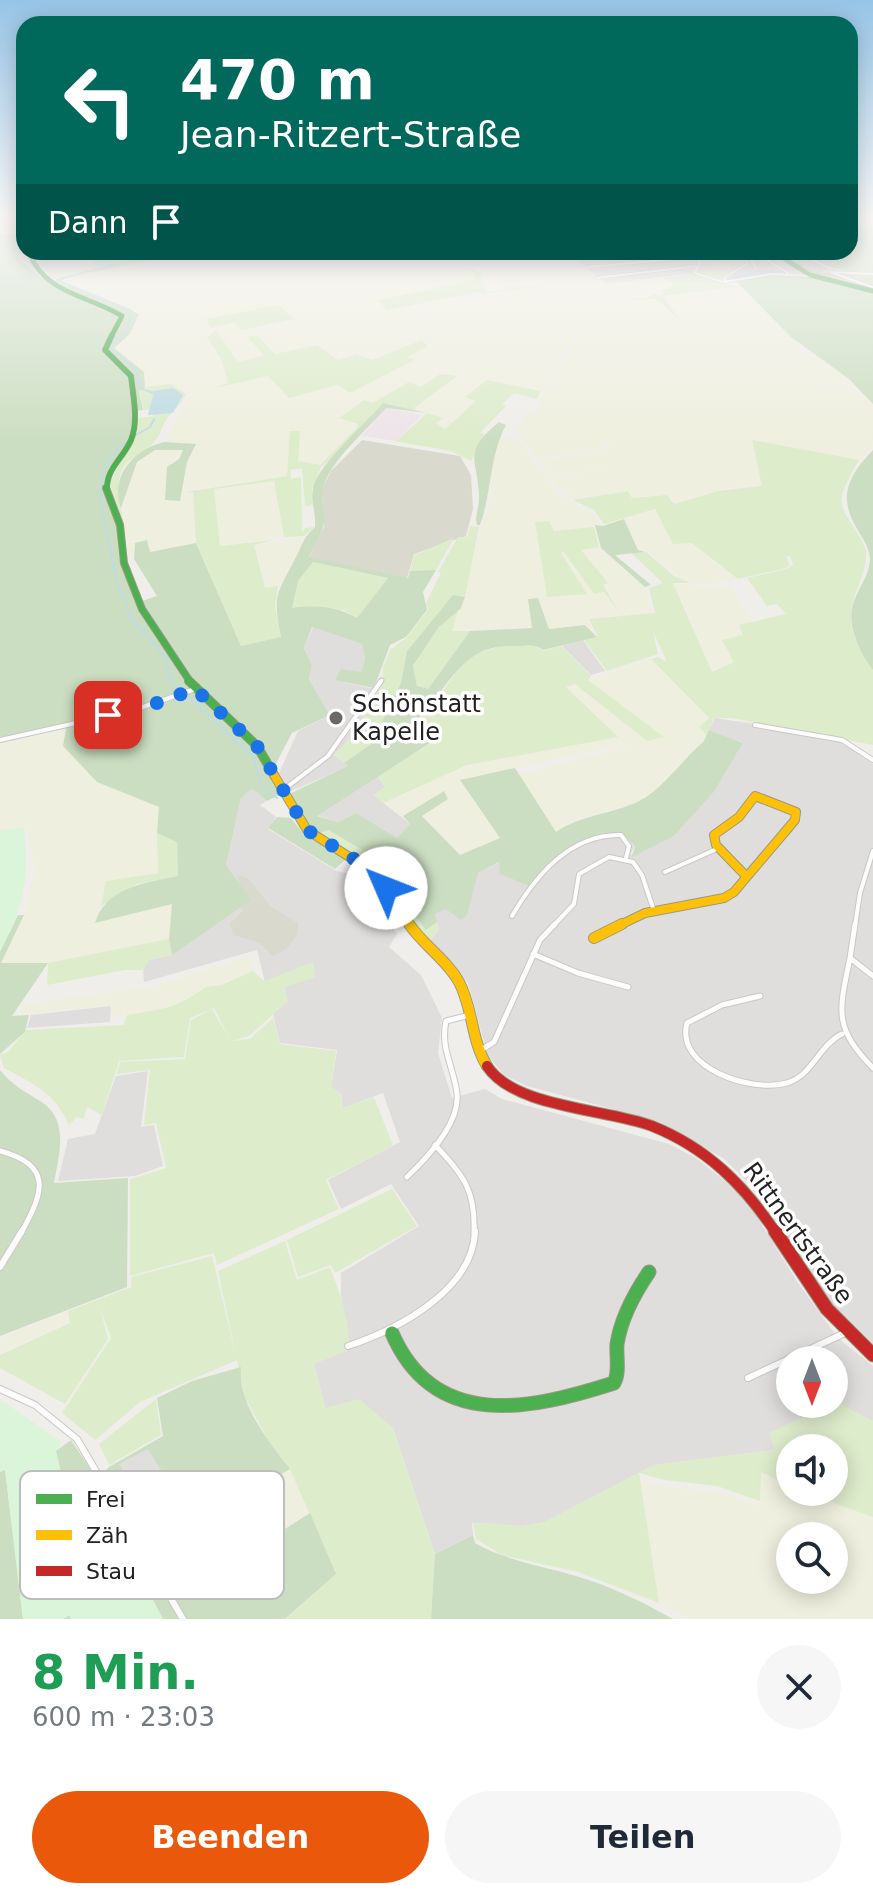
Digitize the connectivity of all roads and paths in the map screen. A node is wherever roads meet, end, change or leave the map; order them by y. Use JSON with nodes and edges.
{"nodes":[{"id":1,"x":66,"y":291,"type":"edge"},
{"id":2,"x":382,"y":680,"type":"dead end"},
{"id":3,"x":192,"y":691,"type":"junction"},
{"id":4,"x":755,"y":725,"type":"dead end"},
{"id":5,"x":0,"y":740,"type":"edge"},
{"id":6,"x":873,"y":760,"type":"edge"},
{"id":7,"x":283,"y":790,"type":"junction"},
{"id":8,"x":719,"y":848,"type":"junction"},
{"id":9,"x":873,"y":851,"type":"edge"},
{"id":10,"x":626,"y":858,"type":"junction"},
{"id":11,"x":665,"y":872,"type":"dead end"},
{"id":12,"x":746,"y":876,"type":"junction"},
{"id":13,"x":654,"y":911,"type":"junction"},
{"id":14,"x":512,"y":916,"type":"dead end"},
{"id":15,"x":594,"y":938,"type":"dead end"},
{"id":16,"x":533,"y":954,"type":"junction"},
{"id":17,"x":850,"y":958,"type":"junction"},
{"id":18,"x":873,"y":976,"type":"edge"},
{"id":19,"x":628,"y":987,"type":"dead end"},
{"id":20,"x":760,"y":996,"type":"dead end"},
{"id":21,"x":470,"y":1015,"type":"junction"},
{"id":22,"x":842,"y":1034,"type":"junction"},
{"id":23,"x":478,"y":1051,"type":"junction"},
{"id":24,"x":873,"y":1068,"type":"edge"},
{"id":25,"x":435,"y":1145,"type":"junction"},
{"id":26,"x":0,"y":1151,"type":"edge"},
{"id":27,"x":407,"y":1177,"type":"dead end"},
{"id":28,"x":0,"y":1267,"type":"edge"},
{"id":29,"x":649,"y":1272,"type":"dead end"},
{"id":30,"x":847,"y":1332,"type":"junction"},
{"id":31,"x":392,"y":1333,"type":"junction"},
{"id":32,"x":348,"y":1346,"type":"dead end"},
{"id":33,"x":873,"y":1355,"type":"edge"},
{"id":34,"x":748,"y":1378,"type":"dead end"},
{"id":35,"x":0,"y":1389,"type":"edge"},
{"id":36,"x":96,"y":1471,"type":"edge"},
{"id":37,"x":171,"y":1599,"type":"edge"},
{"id":38,"x":183,"y":1619,"type":"edge"}],
"edges":[{"from":1,"to":3,"type":"street","name":"Rittnertstraße"},
{"from":2,"to":7,"type":"street"},
{"from":3,"to":5,"type":"street"},
{"from":3,"to":7,"type":"street","name":"Rittnertstraße"},
{"from":4,"to":6,"type":"street"},
{"from":7,"to":21,"type":"street","name":"Rittnertstraße"},
{"from":8,"to":11,"type":"street"},
{"from":8,"to":12,"type":"street"},
{"from":8,"to":12,"type":"street"},
{"from":9,"to":17,"type":"street"},
{"from":10,"to":13,"type":"street"},
{"from":10,"to":14,"type":"street"},
{"from":10,"to":16,"type":"street"},
{"from":12,"to":13,"type":"street"},
{"from":13,"to":15,"type":"street"},
{"from":16,"to":19,"type":"street"},
{"from":16,"to":23,"type":"street"},
{"from":17,"to":18,"type":"street"},
{"from":17,"to":22,"type":"street"},
{"from":20,"to":22,"type":"street"},
{"from":21,"to":23,"type":"street","name":"Rittnertstraße"},
{"from":21,"to":25,"type":"street"},
{"from":22,"to":24,"type":"street"},
{"from":23,"to":30,"type":"street","name":"Rittnertstraße"},
{"from":25,"to":27,"type":"street"},
{"from":25,"to":31,"type":"street"},
{"from":26,"to":28,"type":"street"},
{"from":29,"to":31,"type":"street"},
{"from":30,"to":33,"type":"street","name":"Rittnertstraße"},
{"from":30,"to":34,"type":"street"},
{"from":31,"to":32,"type":"street"},
{"from":35,"to":36,"type":"street"},
{"from":37,"to":38,"type":"street"}]}
